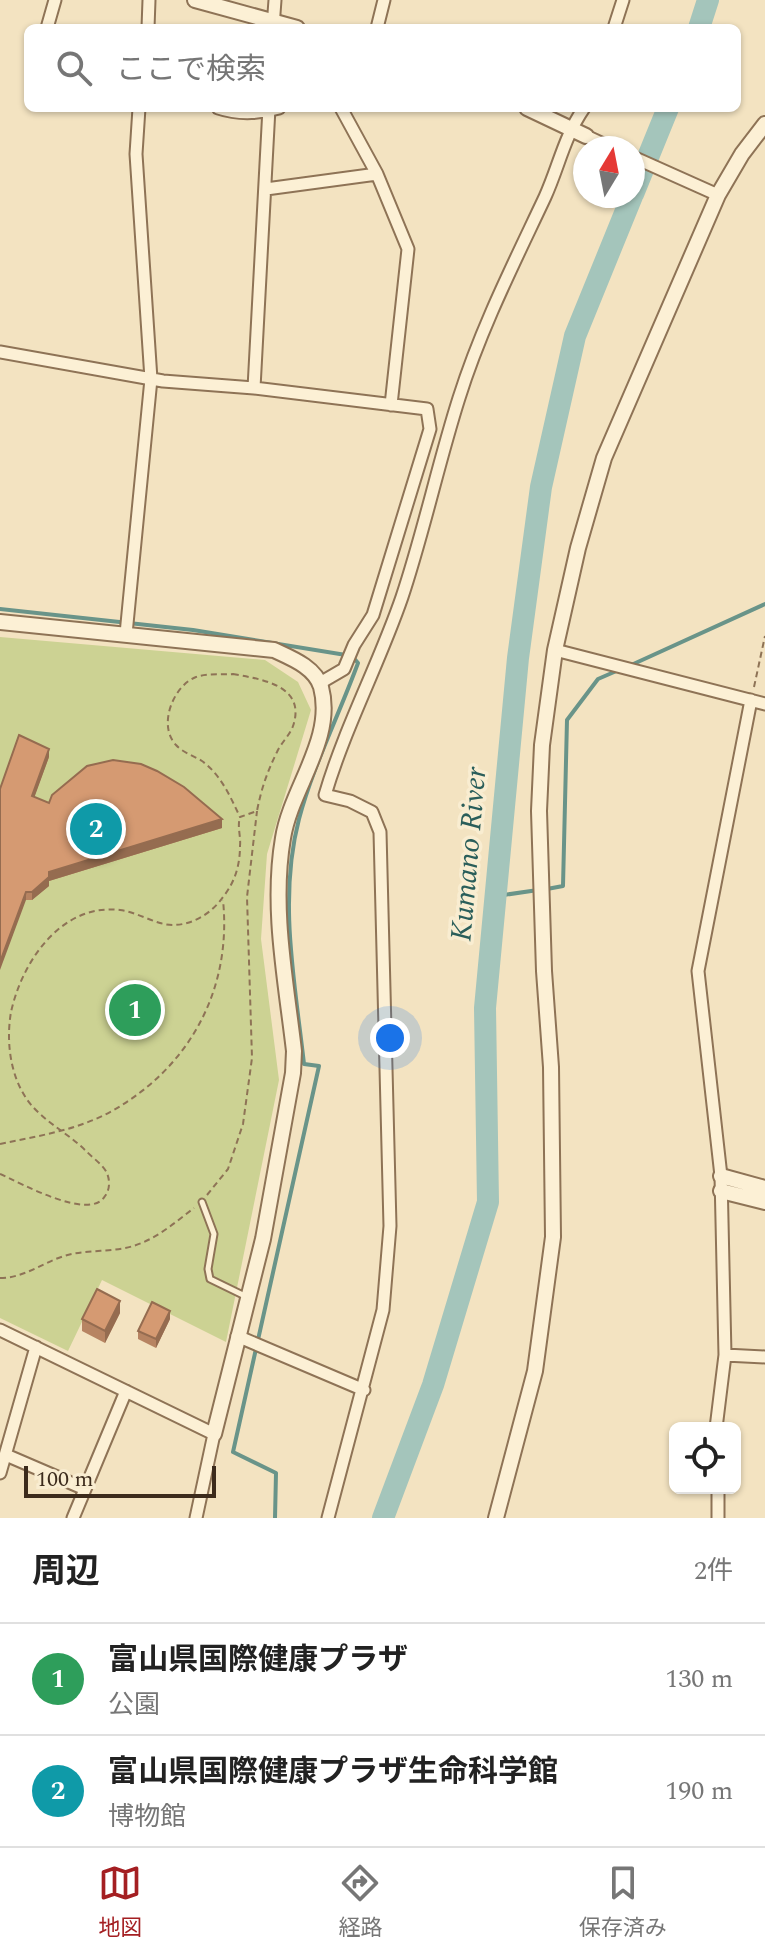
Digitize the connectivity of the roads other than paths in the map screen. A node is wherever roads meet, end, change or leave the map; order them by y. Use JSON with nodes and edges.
{"nodes":[{"id":1,"x":55,"y":0,"type":"edge"},
{"id":2,"x":149,"y":0,"type":"edge"},
{"id":3,"x":195,"y":0,"type":"edge"},
{"id":4,"x":275,"y":0,"type":"edge"},
{"id":5,"x":384,"y":0,"type":"edge"},
{"id":6,"x":623,"y":0,"type":"edge"},
{"id":7,"x":48,"y":24,"type":"edge"},
{"id":8,"x":148,"y":24,"type":"edge"},
{"id":9,"x":270,"y":24,"type":"edge"},
{"id":10,"x":273,"y":24,"type":"edge"},
{"id":11,"x":378,"y":24,"type":"edge"},
{"id":12,"x":615,"y":24,"type":"edge"},
{"id":13,"x":139,"y":112,"type":"edge"},
{"id":14,"x":272,"y":112,"type":"edge"},
{"id":15,"x":346,"y":112,"type":"edge"},
{"id":16,"x":535,"y":112,"type":"edge"},
{"id":17,"x":581,"y":112,"type":"edge"},
{"id":18,"x":765,"y":124,"type":"edge"},
{"id":19,"x":570,"y":129,"type":"junction"},
{"id":20,"x":586,"y":136,"type":"edge"},
{"id":21,"x":645,"y":162,"type":"edge"},
{"id":22,"x":377,"y":174,"type":"junction"},
{"id":23,"x":266,"y":189,"type":"junction"},
{"id":24,"x":718,"y":195,"type":"junction"},
{"id":25,"x":0,"y":352,"type":"edge"},
{"id":26,"x":151,"y":379,"type":"junction"},
{"id":27,"x":254,"y":388,"type":"junction"},
{"id":28,"x":391,"y":405,"type":"junction"},
{"id":29,"x":0,"y":622,"type":"edge"},
{"id":30,"x":126,"y":634,"type":"junction"},
{"id":31,"x":555,"y":650,"type":"junction"},
{"id":32,"x":320,"y":683,"type":"junction"},
{"id":33,"x":751,"y":700,"type":"junction"},
{"id":34,"x":765,"y":704,"type":"edge"},
{"id":35,"x":721,"y":1184,"type":"junction"},
{"id":36,"x":765,"y":1188,"type":"edge"},
{"id":37,"x":202,"y":1202,"type":"road end"},
{"id":38,"x":765,"y":1202,"type":"edge"},
{"id":39,"x":248,"y":1297,"type":"junction"},
{"id":40,"x":0,"y":1330,"type":"edge"},
{"id":41,"x":237,"y":1336,"type":"junction"},
{"id":42,"x":36,"y":1347,"type":"junction"},
{"id":43,"x":725,"y":1355,"type":"junction"},
{"id":44,"x":765,"y":1357,"type":"edge"},
{"id":45,"x":364,"y":1390,"type":"junction"},
{"id":46,"x":126,"y":1391,"type":"junction"},
{"id":47,"x":717,"y":1422,"type":"edge"},
{"id":48,"x":214,"y":1434,"type":"junction"},
{"id":49,"x":6,"y":1455,"type":"junction"},
{"id":50,"x":0,"y":1473,"type":"edge"},
{"id":51,"x":85,"y":1489,"type":"junction"},
{"id":52,"x":718,"y":1494,"type":"edge"},
{"id":53,"x":73,"y":1518,"type":"edge"},
{"id":54,"x":196,"y":1518,"type":"edge"},
{"id":55,"x":328,"y":1518,"type":"edge"},
{"id":56,"x":496,"y":1518,"type":"edge"},
{"id":57,"x":718,"y":1518,"type":"edge"}],
"edges":[{"from":1,"to":7,"type":"street"},
{"from":2,"to":8,"type":"street"},
{"from":3,"to":9,"type":"street"},
{"from":4,"to":10,"type":"street"},
{"from":5,"to":11,"type":"street"},
{"from":6,"to":12,"type":"street"},
{"from":13,"to":26,"type":"street"},
{"from":14,"to":23,"type":"street"},
{"from":15,"to":22,"type":"street"},
{"from":16,"to":19,"type":"street"},
{"from":17,"to":19,"type":"street"},
{"from":18,"to":24,"type":"street"},
{"from":19,"to":20,"type":"street"},
{"from":19,"to":45,"type":"street"},
{"from":21,"to":24,"type":"street"},
{"from":22,"to":23,"type":"street"},
{"from":22,"to":28,"type":"street"},
{"from":23,"to":27,"type":"street"},
{"from":24,"to":31,"type":"street"},
{"from":25,"to":26,"type":"street"},
{"from":26,"to":27,"type":"street"},
{"from":26,"to":30,"type":"street"},
{"from":27,"to":28,"type":"street"},
{"from":28,"to":32,"type":"street"},
{"from":29,"to":30,"type":"street"},
{"from":30,"to":32,"type":"street"},
{"from":31,"to":33,"type":"street"},
{"from":31,"to":56,"type":"street"},
{"from":32,"to":39,"type":"street"},
{"from":33,"to":34,"type":"street"},
{"from":33,"to":35,"type":"street"},
{"from":35,"to":36,"type":"street"},
{"from":35,"to":38,"type":"street"},
{"from":35,"to":43,"type":"street"},
{"from":37,"to":39,"type":"lane"},
{"from":39,"to":41,"type":"street"},
{"from":40,"to":42,"type":"street"},
{"from":41,"to":45,"type":"street"},
{"from":41,"to":48,"type":"street"},
{"from":42,"to":46,"type":"street"},
{"from":42,"to":49,"type":"street"},
{"from":43,"to":44,"type":"street"},
{"from":43,"to":47,"type":"street"},
{"from":45,"to":55,"type":"street"},
{"from":46,"to":48,"type":"street"},
{"from":46,"to":51,"type":"street"},
{"from":48,"to":54,"type":"street"},
{"from":49,"to":50,"type":"street"},
{"from":49,"to":51,"type":"street"},
{"from":51,"to":53,"type":"street"},
{"from":52,"to":57,"type":"street"}]}
